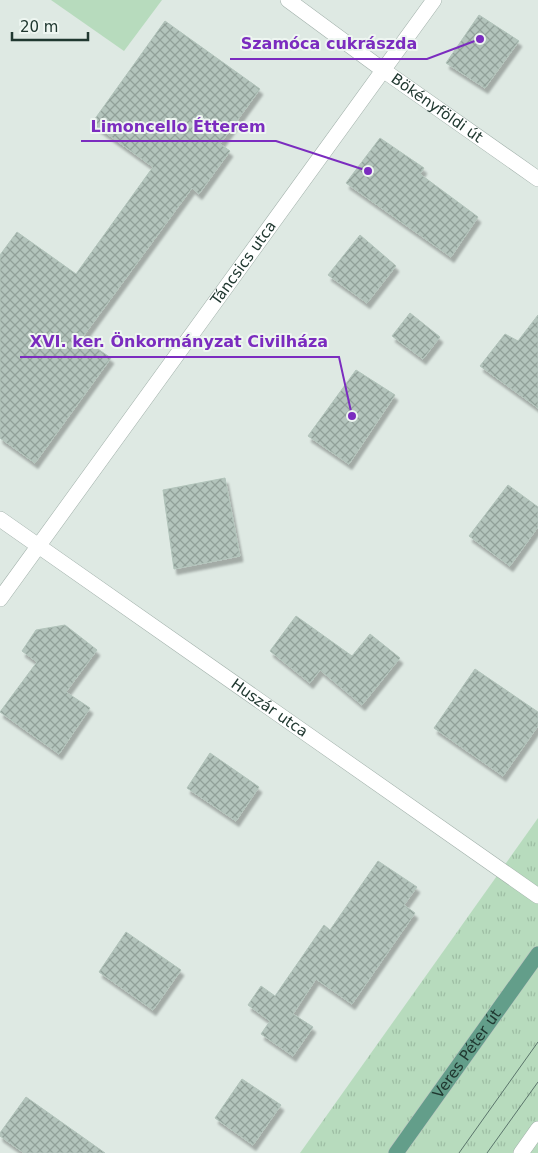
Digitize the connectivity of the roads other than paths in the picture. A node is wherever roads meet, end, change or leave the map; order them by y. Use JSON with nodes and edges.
{"nodes":[{"id":1,"x":288,"y":0,"type":"edge"},
{"id":2,"x":434,"y":0,"type":"edge"},
{"id":3,"x":384,"y":70,"type":"junction"},
{"id":4,"x":538,"y":179,"type":"edge"},
{"id":5,"x":0,"y":518,"type":"edge"},
{"id":6,"x":38,"y":546,"type":"junction"},
{"id":7,"x":0,"y":599,"type":"edge"},
{"id":8,"x":538,"y":896,"type":"edge"},
{"id":9,"x":538,"y":954,"type":"edge"},
{"id":10,"x":538,"y":1129,"type":"edge"},
{"id":11,"x":396,"y":1153,"type":"edge"},
{"id":12,"x":521,"y":1153,"type":"edge"}],
"edges":[{"from":1,"to":3,"type":"street","name":"Bökényföldi út"},
{"from":2,"to":3,"type":"street","name":"Táncsics utca"},
{"from":3,"to":4,"type":"street","name":"Bökényföldi út"},
{"from":3,"to":6,"type":"street","name":"Táncsics utca"},
{"from":5,"to":6,"type":"street","name":"Huszár utca"},
{"from":6,"to":7,"type":"street","name":"Táncsics utca"},
{"from":6,"to":8,"type":"street","name":"Huszár utca"},
{"from":9,"to":11,"type":"main road","name":"Veres Péter út"},
{"from":10,"to":12,"type":"street"}]}
